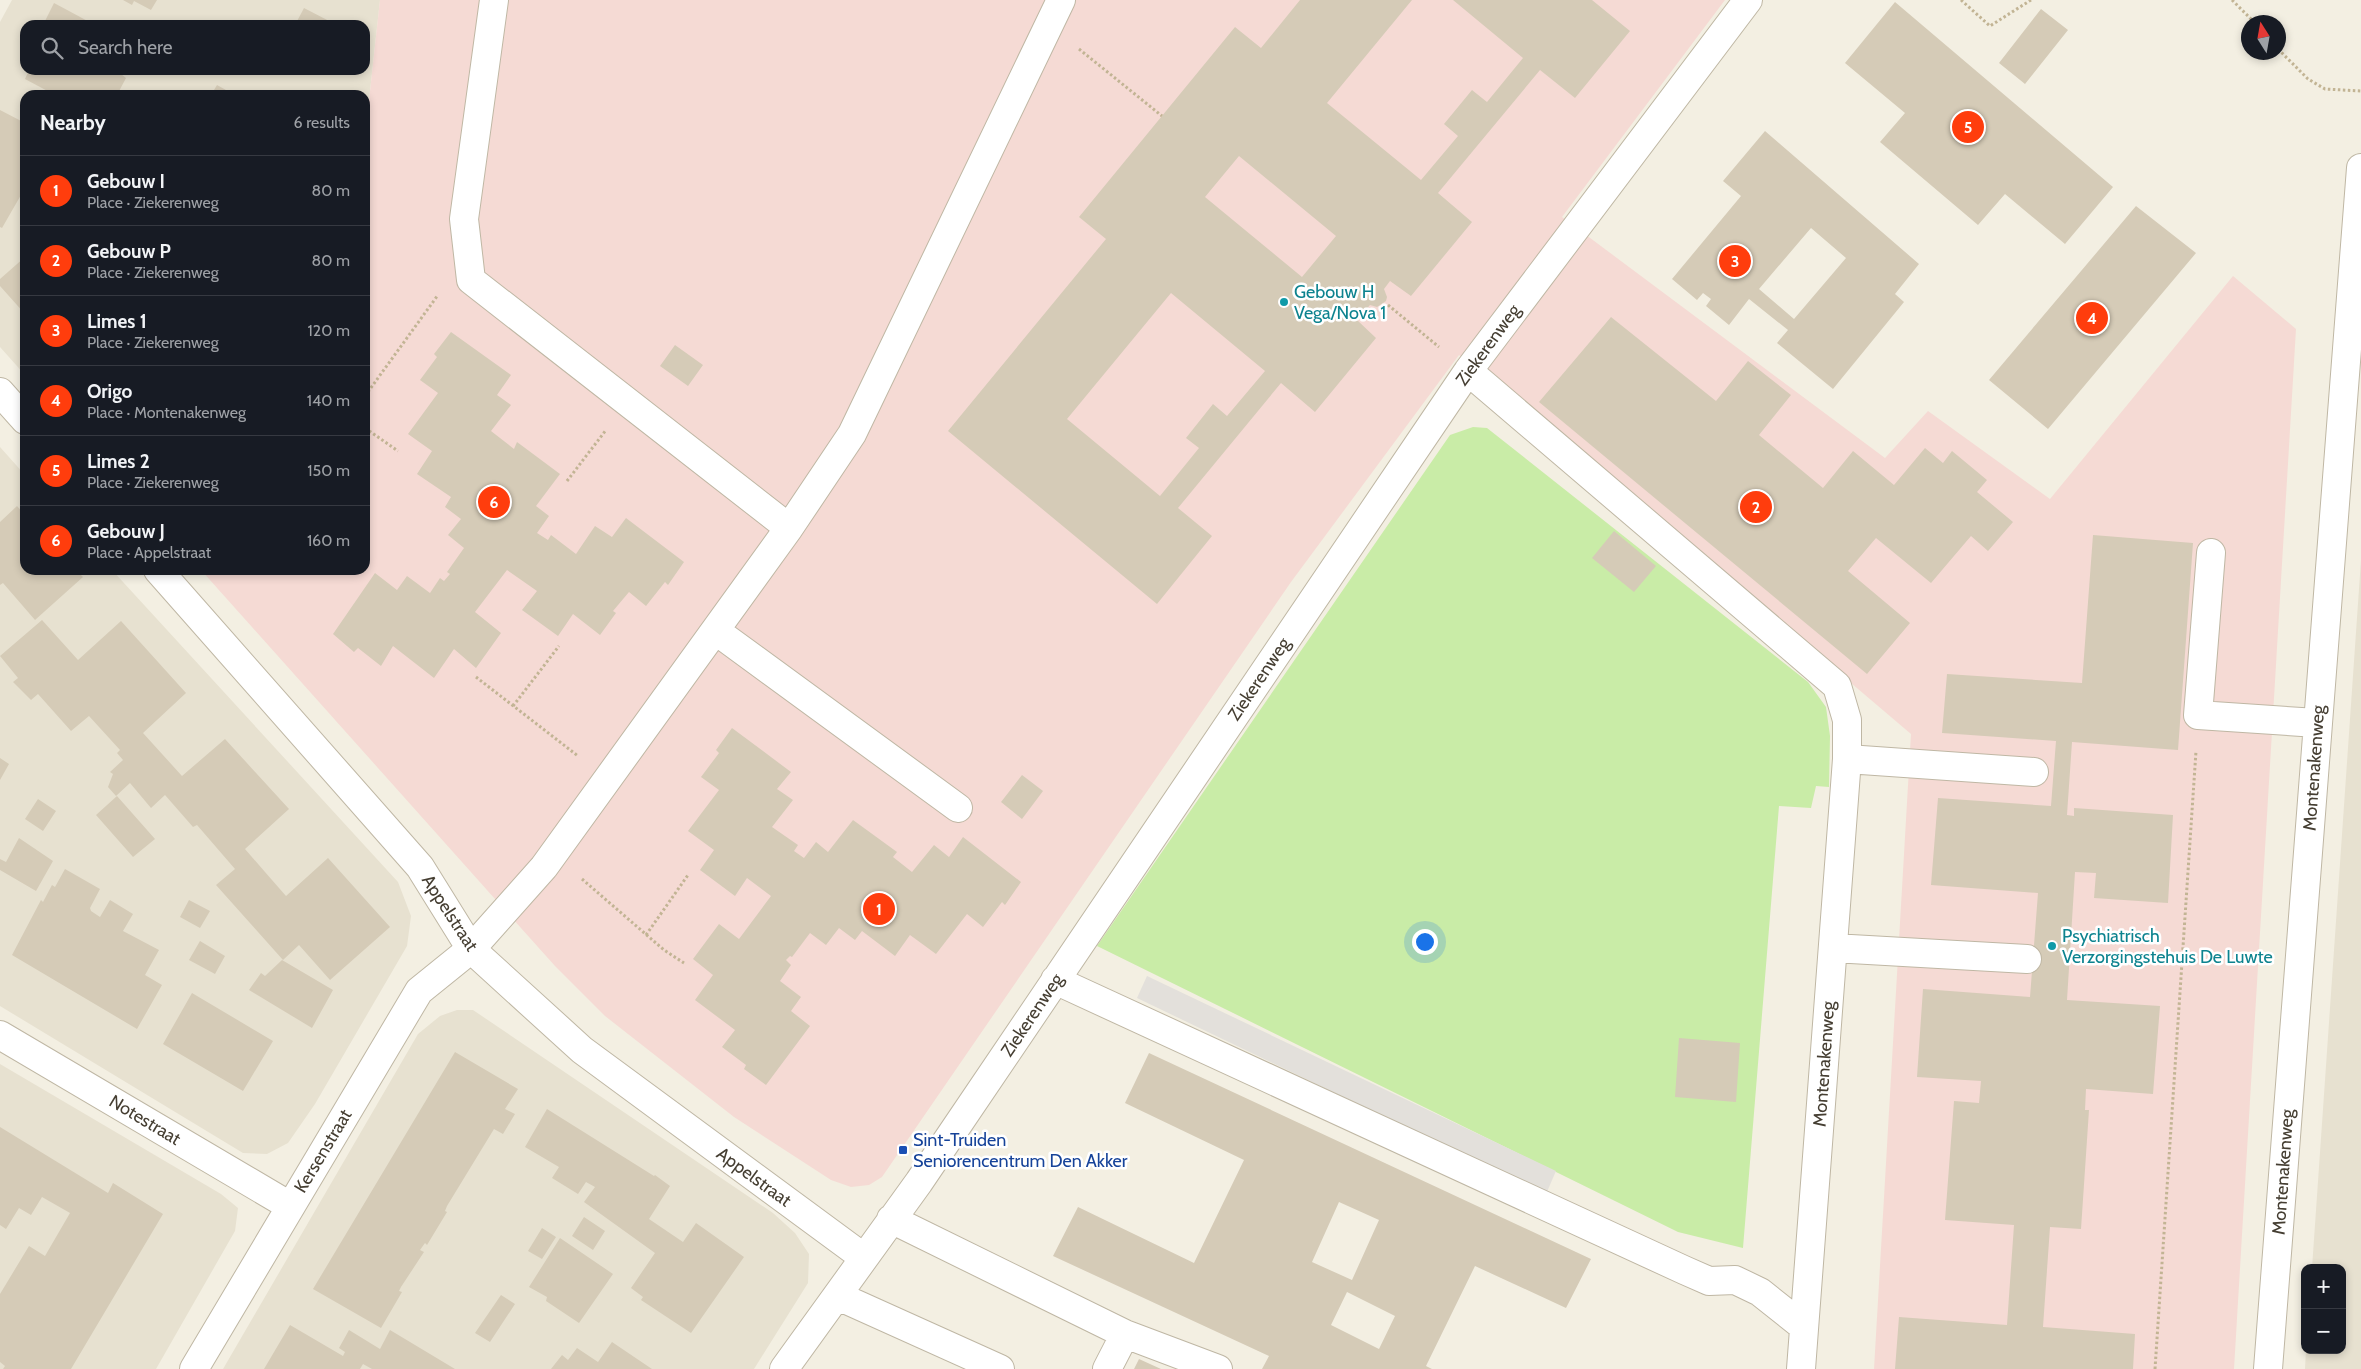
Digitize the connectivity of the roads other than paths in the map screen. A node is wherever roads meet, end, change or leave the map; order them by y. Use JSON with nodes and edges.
{"nodes":[{"id":1,"x":494,"y":0,"type":"edge"},
{"id":2,"x":1061,"y":0,"type":"edge"},
{"id":3,"x":1748,"y":0,"type":"edge"},
{"id":4,"x":2361,"y":168,"type":"edge"},
{"id":5,"x":1468,"y":371,"type":"junction"},
{"id":6,"x":0,"y":392,"type":"edge"},
{"id":7,"x":20,"y":414,"type":"edge"},
{"id":8,"x":789,"y":528,"type":"junction"},
{"id":9,"x":2211,"y":553,"type":"dead end"},
{"id":10,"x":162,"y":575,"type":"edge"},
{"id":11,"x":716,"y":631,"type":"junction"},
{"id":12,"x":2317,"y":723,"type":"junction"},
{"id":13,"x":1847,"y":759,"type":"junction"},
{"id":14,"x":2034,"y":772,"type":"dead end"},
{"id":15,"x":958,"y":808,"type":"dead end"},
{"id":16,"x":1833,"y":948,"type":"junction"},
{"id":17,"x":471,"y":950,"type":"junction"},
{"id":18,"x":2027,"y":960,"type":"dead end"},
{"id":19,"x":1055,"y":980,"type":"junction"},
{"id":20,"x":0,"y":1035,"type":"edge"},
{"id":21,"x":290,"y":1206,"type":"junction"},
{"id":22,"x":891,"y":1220,"type":"junction"},
{"id":23,"x":863,"y":1257,"type":"junction"},
{"id":24,"x":838,"y":1296,"type":"junction"},
{"id":25,"x":1804,"y":1327,"type":"junction"},
{"id":26,"x":1126,"y":1334,"type":"junction"},
{"id":27,"x":194,"y":1369,"type":"edge"},
{"id":28,"x":784,"y":1369,"type":"edge"},
{"id":29,"x":1000,"y":1369,"type":"edge"},
{"id":30,"x":1107,"y":1369,"type":"edge"},
{"id":31,"x":1218,"y":1369,"type":"edge"},
{"id":32,"x":1801,"y":1369,"type":"edge"},
{"id":33,"x":2268,"y":1369,"type":"edge"}],
"edges":[{"from":1,"to":8,"type":"street"},
{"from":2,"to":8,"type":"street","name":"Kersenstraat"},
{"from":3,"to":5,"type":"street","name":"Ziekerenweg"},
{"from":4,"to":12,"type":"street","name":"Montenakenweg"},
{"from":5,"to":13,"type":"street","name":"Montenakenweg"},
{"from":5,"to":19,"type":"street","name":"Ziekerenweg"},
{"from":6,"to":7,"type":"street"},
{"from":8,"to":11,"type":"street","name":"Kersenstraat"},
{"from":9,"to":12,"type":"street"},
{"from":10,"to":17,"type":"street","name":"Appelstraat"},
{"from":11,"to":15,"type":"street"},
{"from":11,"to":17,"type":"street","name":"Kersenstraat"},
{"from":12,"to":33,"type":"street","name":"Montenakenweg"},
{"from":13,"to":14,"type":"street"},
{"from":13,"to":16,"type":"street","name":"Montenakenweg"},
{"from":16,"to":18,"type":"street"},
{"from":16,"to":25,"type":"street","name":"Montenakenweg"},
{"from":17,"to":21,"type":"street","name":"Kersenstraat"},
{"from":17,"to":23,"type":"street","name":"Appelstraat"},
{"from":19,"to":22,"type":"street","name":"Ziekerenweg"},
{"from":19,"to":25,"type":"street"},
{"from":20,"to":21,"type":"street","name":"Notestraat"},
{"from":21,"to":27,"type":"street","name":"Kersenstraat"},
{"from":22,"to":23,"type":"street","name":"Ziekerenweg"},
{"from":22,"to":26,"type":"street"},
{"from":23,"to":24,"type":"street","name":"Ziekerenweg"},
{"from":24,"to":28,"type":"street","name":"Ziekerenweg"},
{"from":24,"to":29,"type":"street"},
{"from":25,"to":32,"type":"street","name":"Montenakenweg"},
{"from":26,"to":30,"type":"street"},
{"from":26,"to":31,"type":"street"}]}
